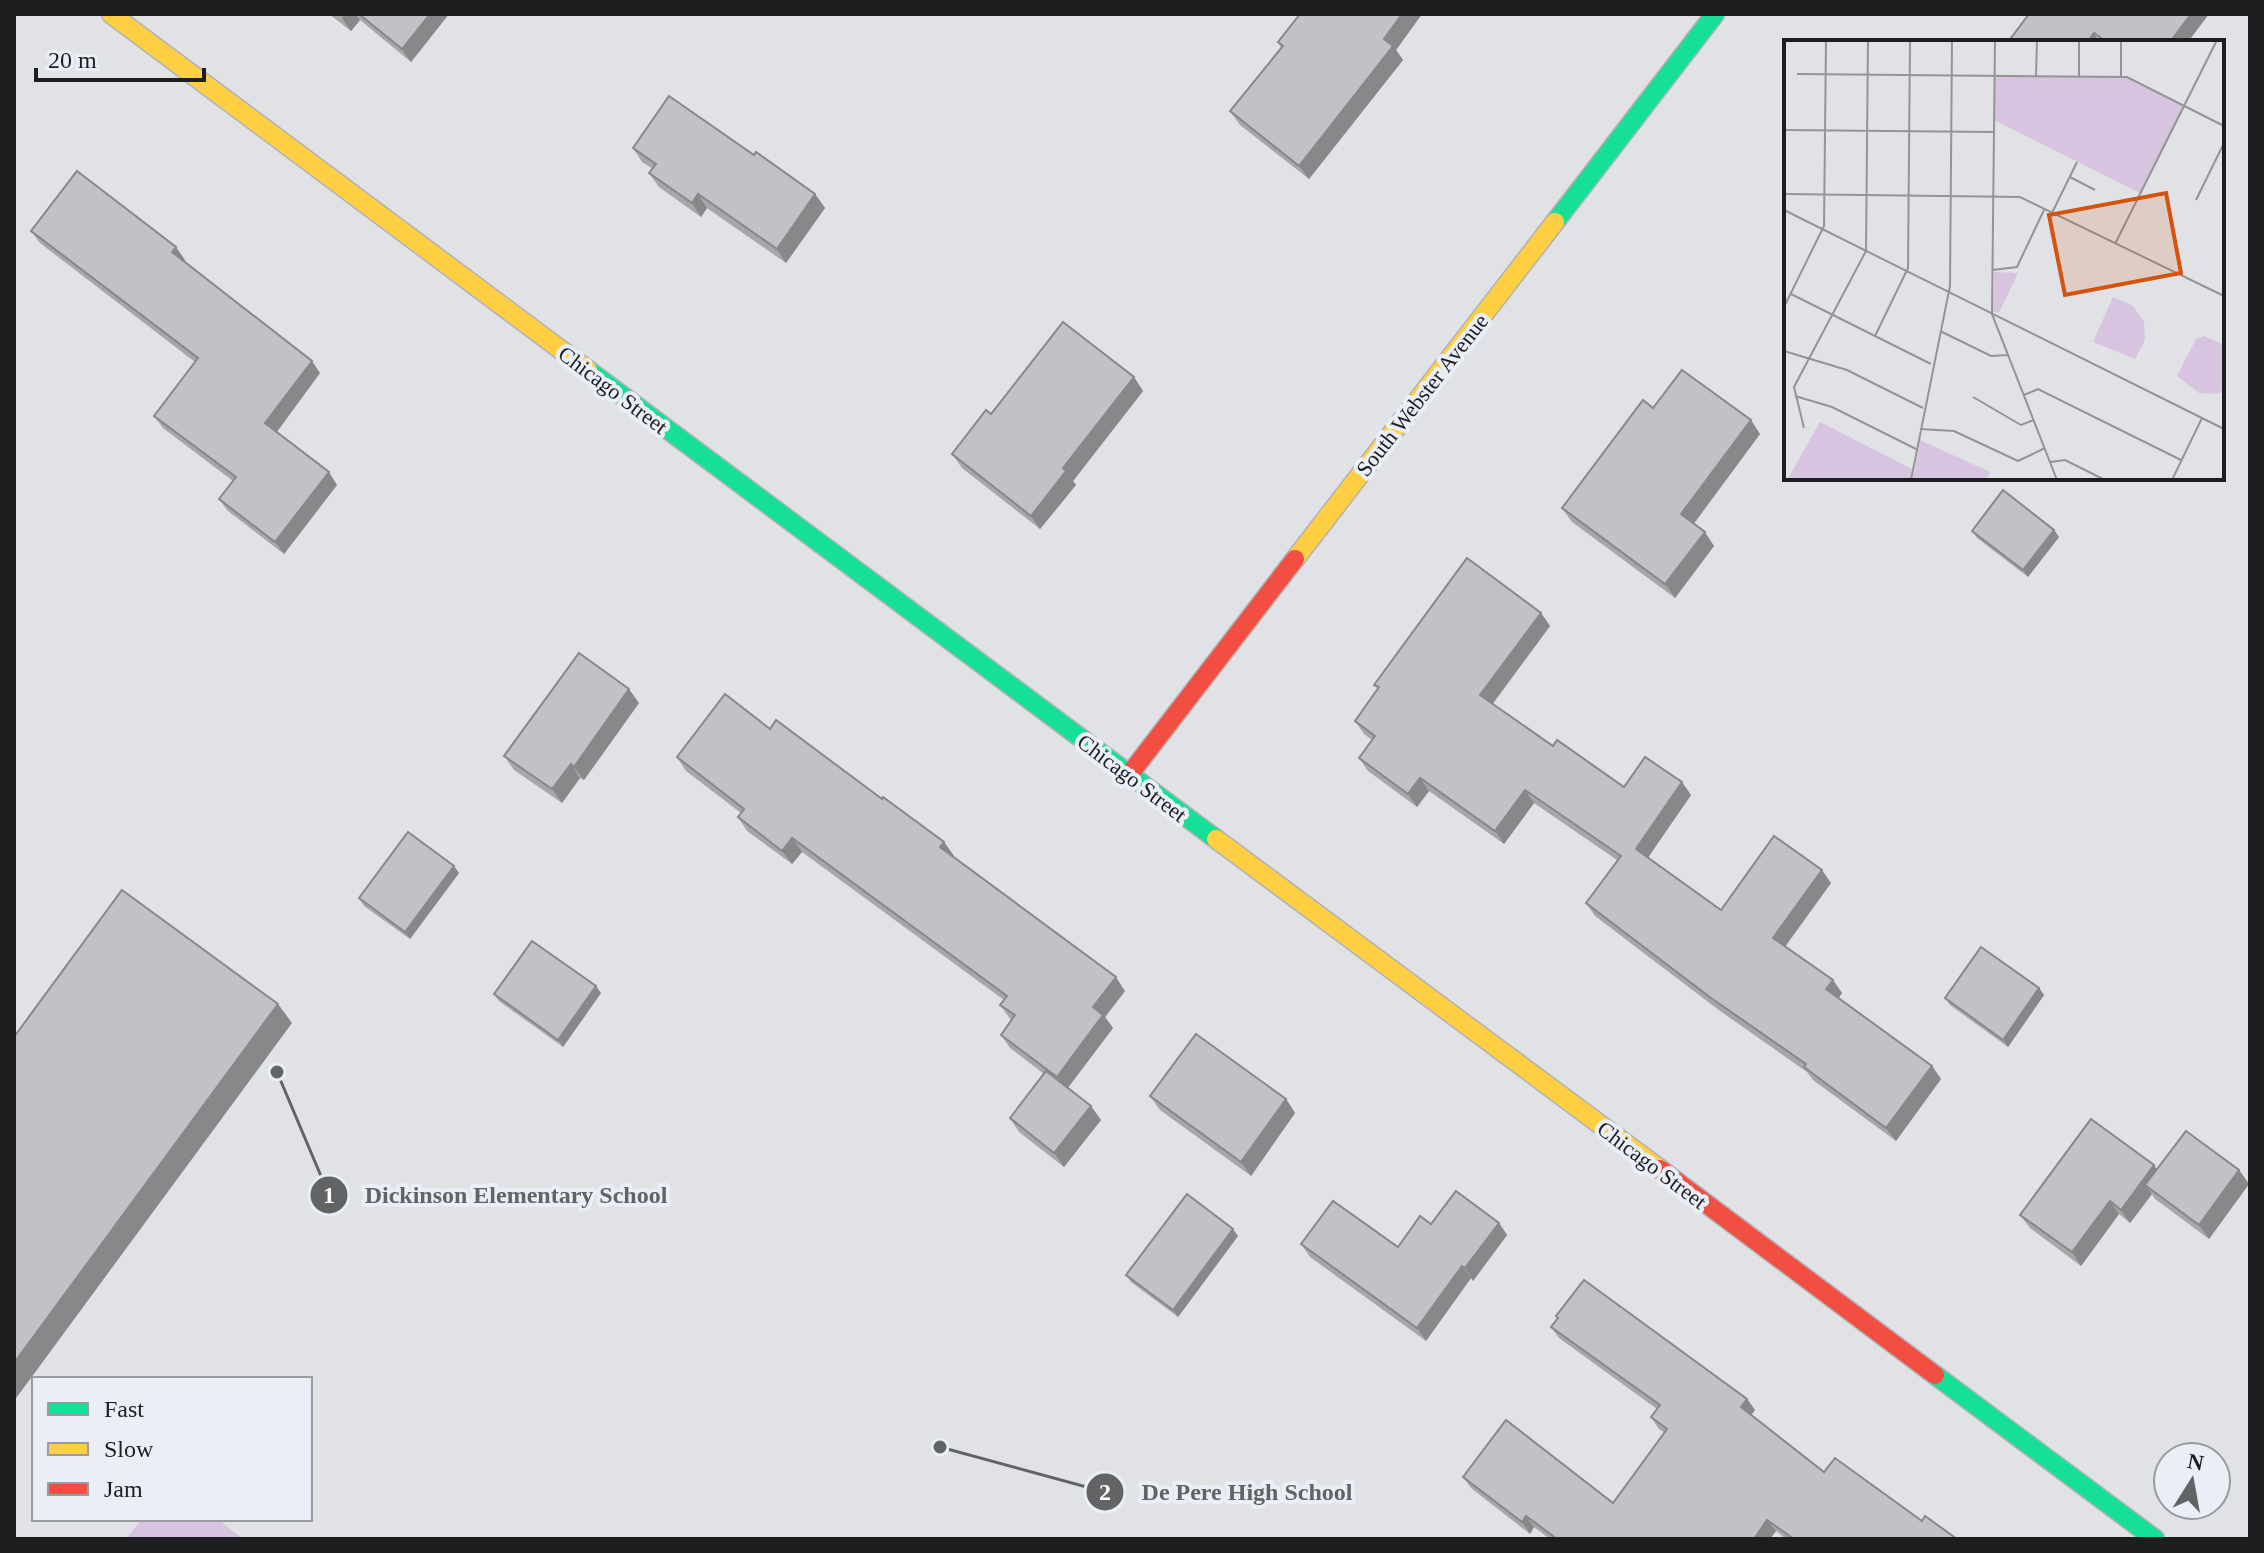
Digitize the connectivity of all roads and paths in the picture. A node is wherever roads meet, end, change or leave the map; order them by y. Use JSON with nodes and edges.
{"nodes":[{"id":1,"x":111,"y":14,"type":"edge"},
{"id":2,"x":1715,"y":14,"type":"edge"},
{"id":3,"x":1129,"y":775,"type":"junction"},
{"id":4,"x":2155,"y":1539,"type":"edge"}],
"edges":[{"from":1,"to":3,"type":"street","name":"Chicago Street"},
{"from":2,"to":3,"type":"street","name":"South Webster Avenue"},
{"from":3,"to":4,"type":"street","name":"Chicago Street"}]}
